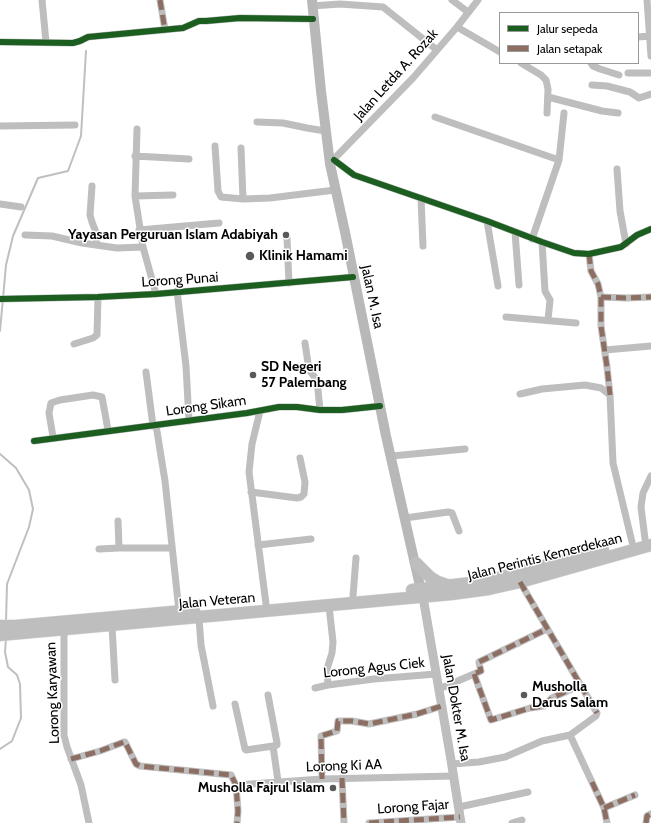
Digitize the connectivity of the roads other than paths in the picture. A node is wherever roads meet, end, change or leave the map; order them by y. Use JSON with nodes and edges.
{"nodes":[{"id":1,"x":42,"y":0,"type":"edge"},
{"id":2,"x":160,"y":0,"type":"edge"},
{"id":3,"x":452,"y":0,"type":"edge"},
{"id":4,"x":478,"y":0,"type":"edge"},
{"id":5,"x":647,"y":0,"type":"edge"},
{"id":6,"x":312,"y":3,"type":"edge"},
{"id":7,"x":383,"y":4,"type":"edge"},
{"id":8,"x":468,"y":12,"type":"junction"},
{"id":9,"x":313,"y":18,"type":"junction"},
{"id":10,"x":457,"y":27,"type":"junction"},
{"id":11,"x":165,"y":30,"type":"junction"},
{"id":12,"x":650,"y":36,"type":"edge"},
{"id":13,"x":639,"y":37,"type":"edge"},
{"id":14,"x":0,"y":42,"type":"edge"},
{"id":15,"x":46,"y":42,"type":"junction"},
{"id":16,"x":437,"y":50,"type":"junction"},
{"id":17,"x":499,"y":51,"type":"edge"},
{"id":18,"x":651,"y":56,"type":"edge"},
{"id":19,"x":522,"y":64,"type":"edge"},
{"id":20,"x":591,"y":64,"type":"edge"},
{"id":21,"x":628,"y":73,"type":"dead end"},
{"id":22,"x":651,"y":73,"type":"edge"},
{"id":23,"x":619,"y":74,"type":"dead end"},
{"id":24,"x":592,"y":85,"type":"dead end"},
{"id":25,"x":651,"y":94,"type":"edge"},
{"id":26,"x":548,"y":97,"type":"junction"},
{"id":27,"x":547,"y":113,"type":"dead end"},
{"id":28,"x":564,"y":113,"type":"dead end"},
{"id":29,"x":618,"y":113,"type":"dead end"},
{"id":30,"x":435,"y":117,"type":"dead end"},
{"id":31,"x":257,"y":122,"type":"dead end"},
{"id":32,"x":75,"y":125,"type":"dead end"},
{"id":33,"x":0,"y":126,"type":"edge"},
{"id":34,"x":137,"y":129,"type":"dead end"},
{"id":35,"x":325,"y":130,"type":"junction"},
{"id":36,"x":215,"y":146,"type":"dead end"},
{"id":37,"x":241,"y":148,"type":"dead end"},
{"id":38,"x":136,"y":156,"type":"junction"},
{"id":39,"x":188,"y":159,"type":"dead end"},
{"id":40,"x":559,"y":160,"type":"junction"},
{"id":41,"x":332,"y":162,"type":"junction"},
{"id":42,"x":617,"y":170,"type":"dead end"},
{"id":43,"x":92,"y":186,"type":"dead end"},
{"id":44,"x":335,"y":190,"type":"junction"},
{"id":45,"x":173,"y":195,"type":"dead end"},
{"id":46,"x":135,"y":196,"type":"junction"},
{"id":47,"x":421,"y":198,"type":"junction"},
{"id":48,"x":243,"y":199,"type":"junction"},
{"id":49,"x":0,"y":204,"type":"edge"},
{"id":50,"x":21,"y":207,"type":"dead end"},
{"id":51,"x":487,"y":222,"type":"junction"},
{"id":52,"x":219,"y":223,"type":"dead end"},
{"id":53,"x":651,"y":229,"type":"edge"},
{"id":54,"x":140,"y":230,"type":"junction"},
{"id":55,"x":515,"y":232,"type":"junction"},
{"id":56,"x":25,"y":234,"type":"dead end"},
{"id":57,"x":287,"y":238,"type":"dead end"},
{"id":58,"x":532,"y":239,"type":"junction"},
{"id":59,"x":542,"y":242,"type":"junction"},
{"id":60,"x":626,"y":244,"type":"junction"},
{"id":61,"x":96,"y":245,"type":"junction"},
{"id":62,"x":423,"y":246,"type":"dead end"},
{"id":63,"x":143,"y":247,"type":"junction"},
{"id":64,"x":589,"y":254,"type":"junction"},
{"id":65,"x":353,"y":278,"type":"junction"},
{"id":66,"x":290,"y":283,"type":"junction"},
{"id":67,"x":519,"y":285,"type":"dead end"},
{"id":68,"x":498,"y":286,"type":"dead end"},
{"id":69,"x":177,"y":291,"type":"junction"},
{"id":70,"x":156,"y":294,"type":"junction"},
{"id":71,"x":98,"y":297,"type":"junction"},
{"id":72,"x":601,"y":297,"type":"junction"},
{"id":73,"x":651,"y":297,"type":"edge"},
{"id":74,"x":0,"y":299,"type":"edge"},
{"id":75,"x":506,"y":317,"type":"dead end"},
{"id":76,"x":548,"y":320,"type":"junction"},
{"id":77,"x":576,"y":323,"type":"dead end"},
{"id":78,"x":305,"y":342,"type":"dead end"},
{"id":79,"x":74,"y":344,"type":"dead end"},
{"id":80,"x":651,"y":346,"type":"edge"},
{"id":81,"x":605,"y":350,"type":"junction"},
{"id":82,"x":146,"y":372,"type":"dead end"},
{"id":83,"x":520,"y":394,"type":"dead end"},
{"id":84,"x":610,"y":395,"type":"junction"},
{"id":85,"x":380,"y":406,"type":"junction"},
{"id":86,"x":320,"y":410,"type":"junction"},
{"id":87,"x":260,"y":411,"type":"junction"},
{"id":88,"x":189,"y":421,"type":"junction"},
{"id":89,"x":154,"y":425,"type":"junction"},
{"id":90,"x":108,"y":430,"type":"junction"},
{"id":91,"x":53,"y":437,"type":"junction"},
{"id":92,"x":34,"y":441,"type":"dead end"},
{"id":93,"x":465,"y":449,"type":"dead end"},
{"id":94,"x":392,"y":456,"type":"junction"},
{"id":95,"x":300,"y":458,"type":"dead end"},
{"id":96,"x":651,"y":476,"type":"edge"},
{"id":97,"x":252,"y":492,"type":"junction"},
{"id":98,"x":406,"y":518,"type":"junction"},
{"id":99,"x":118,"y":521,"type":"dead end"},
{"id":100,"x":459,"y":531,"type":"dead end"},
{"id":101,"x":311,"y":540,"type":"dead end"},
{"id":102,"x":649,"y":540,"type":"edge"},
{"id":103,"x":632,"y":542,"type":"junction"},
{"id":104,"x":258,"y":545,"type":"junction"},
{"id":105,"x":119,"y":548,"type":"junction"},
{"id":106,"x":172,"y":548,"type":"junction"},
{"id":107,"x":99,"y":549,"type":"dead end"},
{"id":108,"x":356,"y":558,"type":"dead end"},
{"id":109,"x":416,"y":563,"type":"junction"},
{"id":110,"x":520,"y":582,"type":"junction"},
{"id":111,"x":488,"y":585,"type":"junction"},
{"id":112,"x":451,"y":586,"type":"junction"},
{"id":113,"x":422,"y":593,"type":"junction"},
{"id":114,"x":353,"y":596,"type":"junction"},
{"id":115,"x":266,"y":604,"type":"junction"},
{"id":116,"x":329,"y":606,"type":"junction"},
{"id":117,"x":179,"y":611,"type":"junction"},
{"id":118,"x":199,"y":618,"type":"junction"},
{"id":119,"x":0,"y":626,"type":"edge"},
{"id":120,"x":112,"y":626,"type":"junction"},
{"id":121,"x":547,"y":629,"type":"junction"},
{"id":122,"x":14,"y":630,"type":"junction"},
{"id":123,"x":64,"y":630,"type":"junction"},
{"id":124,"x":0,"y":635,"type":"edge"},
{"id":125,"x":436,"y":674,"type":"junction"},
{"id":126,"x":474,"y":674,"type":"junction"},
{"id":127,"x":115,"y":680,"type":"dead end"},
{"id":128,"x":328,"y":685,"type":"junction"},
{"id":129,"x":580,"y":685,"type":"junction"},
{"id":130,"x":315,"y":688,"type":"dead end"},
{"id":131,"x":439,"y":689,"type":"junction"},
{"id":132,"x":268,"y":695,"type":"dead end"},
{"id":133,"x":235,"y":704,"type":"dead end"},
{"id":134,"x":213,"y":706,"type":"dead end"},
{"id":135,"x":442,"y":706,"type":"junction"},
{"id":136,"x":573,"y":733,"type":"junction"},
{"id":137,"x":273,"y":746,"type":"junction"},
{"id":138,"x":71,"y":760,"type":"junction"},
{"id":139,"x":452,"y":764,"type":"junction"},
{"id":140,"x":454,"y":776,"type":"junction"},
{"id":141,"x":342,"y":778,"type":"junction"},
{"id":142,"x":322,"y":779,"type":"junction"},
{"id":143,"x":278,"y":781,"type":"junction"},
{"id":144,"x":236,"y":785,"type":"junction"},
{"id":145,"x":528,"y":792,"type":"dead end"},
{"id":146,"x":635,"y":795,"type":"dead end"},
{"id":147,"x":459,"y":807,"type":"junction"},
{"id":148,"x":604,"y":808,"type":"junction"},
{"id":149,"x":651,"y":814,"type":"edge"},
{"id":150,"x":460,"y":820,"type":"edge"},
{"id":151,"x":522,"y":820,"type":"dead end"},
{"id":152,"x":90,"y":823,"type":"edge"},
{"id":153,"x":237,"y":823,"type":"edge"},
{"id":154,"x":344,"y":823,"type":"edge"},
{"id":155,"x":369,"y":823,"type":"edge"},
{"id":156,"x":512,"y":823,"type":"edge"},
{"id":157,"x":608,"y":823,"type":"edge"},
{"id":158,"x":646,"y":823,"type":"edge"}],
"edges":[{"from":1,"to":15,"type":"street"},
{"from":2,"to":11,"type":"street"},
{"from":3,"to":8,"type":"street"},
{"from":4,"to":8,"type":"street","name":"Jalan Letda A. Rozak"},
{"from":5,"to":12,"type":"street"},
{"from":6,"to":7,"type":"street"},
{"from":6,"to":9,"type":"main road","name":"Jalan M. Isa"},
{"from":7,"to":16,"type":"street"},
{"from":8,"to":10,"type":"street","name":"Jalan Letda A. Rozak"},
{"from":9,"to":11,"type":"street"},
{"from":9,"to":35,"type":"main road","name":"Jalan M. Isa"},
{"from":10,"to":16,"type":"street","name":"Jalan Letda A. Rozak"},
{"from":10,"to":17,"type":"street"},
{"from":11,"to":15,"type":"street"},
{"from":12,"to":13,"type":"street"},
{"from":12,"to":18,"type":"street"},
{"from":14,"to":15,"type":"street"},
{"from":16,"to":41,"type":"street","name":"Jalan Letda A. Rozak"},
{"from":19,"to":26,"type":"street"},
{"from":20,"to":23,"type":"street"},
{"from":21,"to":22,"type":"street"},
{"from":24,"to":25,"type":"street"},
{"from":26,"to":27,"type":"street"},
{"from":26,"to":29,"type":"street"},
{"from":28,"to":40,"type":"street"},
{"from":30,"to":40,"type":"street"},
{"from":31,"to":35,"type":"street"},
{"from":32,"to":33,"type":"street"},
{"from":34,"to":38,"type":"street"},
{"from":35,"to":41,"type":"main road","name":"Jalan M. Isa"},
{"from":36,"to":48,"type":"street"},
{"from":37,"to":48,"type":"street"},
{"from":38,"to":39,"type":"street"},
{"from":38,"to":46,"type":"street"},
{"from":40,"to":58,"type":"street"},
{"from":41,"to":44,"type":"main road","name":"Jalan M. Isa"},
{"from":41,"to":47,"type":"street"},
{"from":42,"to":60,"type":"street"},
{"from":43,"to":61,"type":"street"},
{"from":44,"to":48,"type":"street"},
{"from":44,"to":65,"type":"main road","name":"Jalan M. Isa"},
{"from":45,"to":46,"type":"street"},
{"from":46,"to":54,"type":"street"},
{"from":47,"to":51,"type":"street"},
{"from":47,"to":62,"type":"street"},
{"from":49,"to":50,"type":"street"},
{"from":51,"to":55,"type":"street"},
{"from":51,"to":68,"type":"street"},
{"from":52,"to":54,"type":"street"},
{"from":53,"to":60,"type":"street"},
{"from":54,"to":63,"type":"street"},
{"from":55,"to":58,"type":"street"},
{"from":55,"to":67,"type":"street"},
{"from":56,"to":61,"type":"street"},
{"from":57,"to":66,"type":"street"},
{"from":58,"to":59,"type":"street"},
{"from":59,"to":64,"type":"street"},
{"from":59,"to":76,"type":"street"},
{"from":60,"to":64,"type":"street"},
{"from":61,"to":63,"type":"street"},
{"from":63,"to":70,"type":"street"},
{"from":64,"to":72,"type":"street"},
{"from":65,"to":66,"type":"street","name":"Lorong Punai"},
{"from":65,"to":85,"type":"main road","name":"Jalan M. Isa"},
{"from":66,"to":69,"type":"street","name":"Lorong Punai"},
{"from":69,"to":70,"type":"street","name":"Lorong Punai"},
{"from":69,"to":88,"type":"street"},
{"from":70,"to":71,"type":"street","name":"Lorong Punai"},
{"from":71,"to":74,"type":"street","name":"Lorong Punai"},
{"from":71,"to":79,"type":"street"},
{"from":72,"to":73,"type":"street"},
{"from":72,"to":81,"type":"street"},
{"from":75,"to":76,"type":"street"},
{"from":76,"to":77,"type":"street"},
{"from":78,"to":86,"type":"street"},
{"from":80,"to":81,"type":"street"},
{"from":81,"to":84,"type":"street"},
{"from":82,"to":89,"type":"street"},
{"from":83,"to":84,"type":"street"},
{"from":84,"to":103,"type":"street"},
{"from":85,"to":86,"type":"street","name":"Lorong Sikam"},
{"from":85,"to":94,"type":"main road","name":"Jalan M. Isa"},
{"from":86,"to":87,"type":"street","name":"Lorong Sikam"},
{"from":87,"to":88,"type":"street","name":"Lorong Sikam"},
{"from":87,"to":97,"type":"street"},
{"from":88,"to":89,"type":"street","name":"Lorong Sikam"},
{"from":89,"to":90,"type":"street","name":"Lorong Sikam"},
{"from":89,"to":106,"type":"street"},
{"from":90,"to":91,"type":"street","name":"Lorong Sikam"},
{"from":90,"to":91,"type":"street"},
{"from":91,"to":92,"type":"street","name":"Lorong Sikam"},
{"from":93,"to":94,"type":"street"},
{"from":94,"to":98,"type":"main road","name":"Jalan M. Isa"},
{"from":95,"to":97,"type":"street"},
{"from":96,"to":102,"type":"street"},
{"from":97,"to":104,"type":"street"},
{"from":98,"to":100,"type":"street"},
{"from":98,"to":109,"type":"main road","name":"Jalan M. Isa"},
{"from":99,"to":105,"type":"street"},
{"from":101,"to":104,"type":"street"},
{"from":102,"to":103,"type":"highway"},
{"from":102,"to":110,"type":"highway","name":"Jalan Perintis Kemerdekaan"},
{"from":103,"to":111,"type":"highway"},
{"from":104,"to":115,"type":"street"},
{"from":105,"to":106,"type":"street"},
{"from":105,"to":107,"type":"street"},
{"from":106,"to":117,"type":"street"},
{"from":108,"to":114,"type":"street"},
{"from":109,"to":112,"type":"highway"},
{"from":109,"to":113,"type":"main road","name":"Jalan M. Isa"},
{"from":110,"to":111,"type":"highway","name":"Jalan Perintis Kemerdekaan"},
{"from":110,"to":121,"type":"street"},
{"from":111,"to":112,"type":"highway"},
{"from":111,"to":113,"type":"highway","name":"Jalan Perintis Kemerdekaan"},
{"from":112,"to":113,"type":"highway"},
{"from":113,"to":114,"type":"highway","name":"Jalan Veteran"},
{"from":113,"to":116,"type":"highway","name":"Jalan Veteran"},
{"from":113,"to":125,"type":"street","name":"Jalan Dokter M. Isa"},
{"from":114,"to":115,"type":"highway","name":"Jalan Veteran"},
{"from":115,"to":117,"type":"highway","name":"Jalan Veteran"},
{"from":116,"to":118,"type":"highway","name":"Jalan Veteran"},
{"from":116,"to":128,"type":"street"},
{"from":117,"to":122,"type":"highway","name":"Jalan Veteran"},
{"from":118,"to":120,"type":"highway","name":"Jalan Veteran"},
{"from":118,"to":134,"type":"street"},
{"from":119,"to":122,"type":"highway"},
{"from":120,"to":123,"type":"highway","name":"Jalan Veteran"},
{"from":120,"to":127,"type":"street"},
{"from":121,"to":126,"type":"street"},
{"from":121,"to":129,"type":"street"},
{"from":122,"to":123,"type":"highway","name":"Jalan Veteran"},
{"from":122,"to":124,"type":"highway"},
{"from":123,"to":138,"type":"street","name":"Lorong Karyawan"},
{"from":125,"to":128,"type":"street","name":"Lorong Agus Ciek"},
{"from":125,"to":131,"type":"street","name":"Jalan Dokter M. Isa"},
{"from":126,"to":129,"type":"street"},
{"from":126,"to":131,"type":"street"},
{"from":128,"to":130,"type":"street","name":"Lorong Agus Ciek"},
{"from":129,"to":136,"type":"street"},
{"from":131,"to":135,"type":"street","name":"Jalan Dokter M. Isa"},
{"from":132,"to":137,"type":"street"},
{"from":133,"to":137,"type":"street"},
{"from":135,"to":139,"type":"street","name":"Jalan Dokter M. Isa"},
{"from":135,"to":142,"type":"street"},
{"from":136,"to":139,"type":"street"},
{"from":136,"to":148,"type":"street"},
{"from":137,"to":143,"type":"street"},
{"from":138,"to":144,"type":"street"},
{"from":138,"to":152,"type":"street","name":"Lorong Karyawan"},
{"from":139,"to":140,"type":"street","name":"Jalan Dokter M. Isa"},
{"from":140,"to":141,"type":"street","name":"Lorong Ki AA"},
{"from":140,"to":147,"type":"street","name":"Jalan Dokter M. Isa"},
{"from":141,"to":142,"type":"street","name":"Lorong Ki AA"},
{"from":141,"to":154,"type":"street"},
{"from":142,"to":143,"type":"street","name":"Lorong Ki AA"},
{"from":143,"to":144,"type":"street","name":"Lorong Ki AA"},
{"from":144,"to":153,"type":"street"},
{"from":145,"to":147,"type":"street"},
{"from":146,"to":148,"type":"street"},
{"from":147,"to":150,"type":"street","name":"Jalan Dokter M. Isa"},
{"from":148,"to":157,"type":"street"},
{"from":149,"to":158,"type":"street"},
{"from":150,"to":155,"type":"street","name":"Lorong Fajar"},
{"from":151,"to":156,"type":"street"}]}
